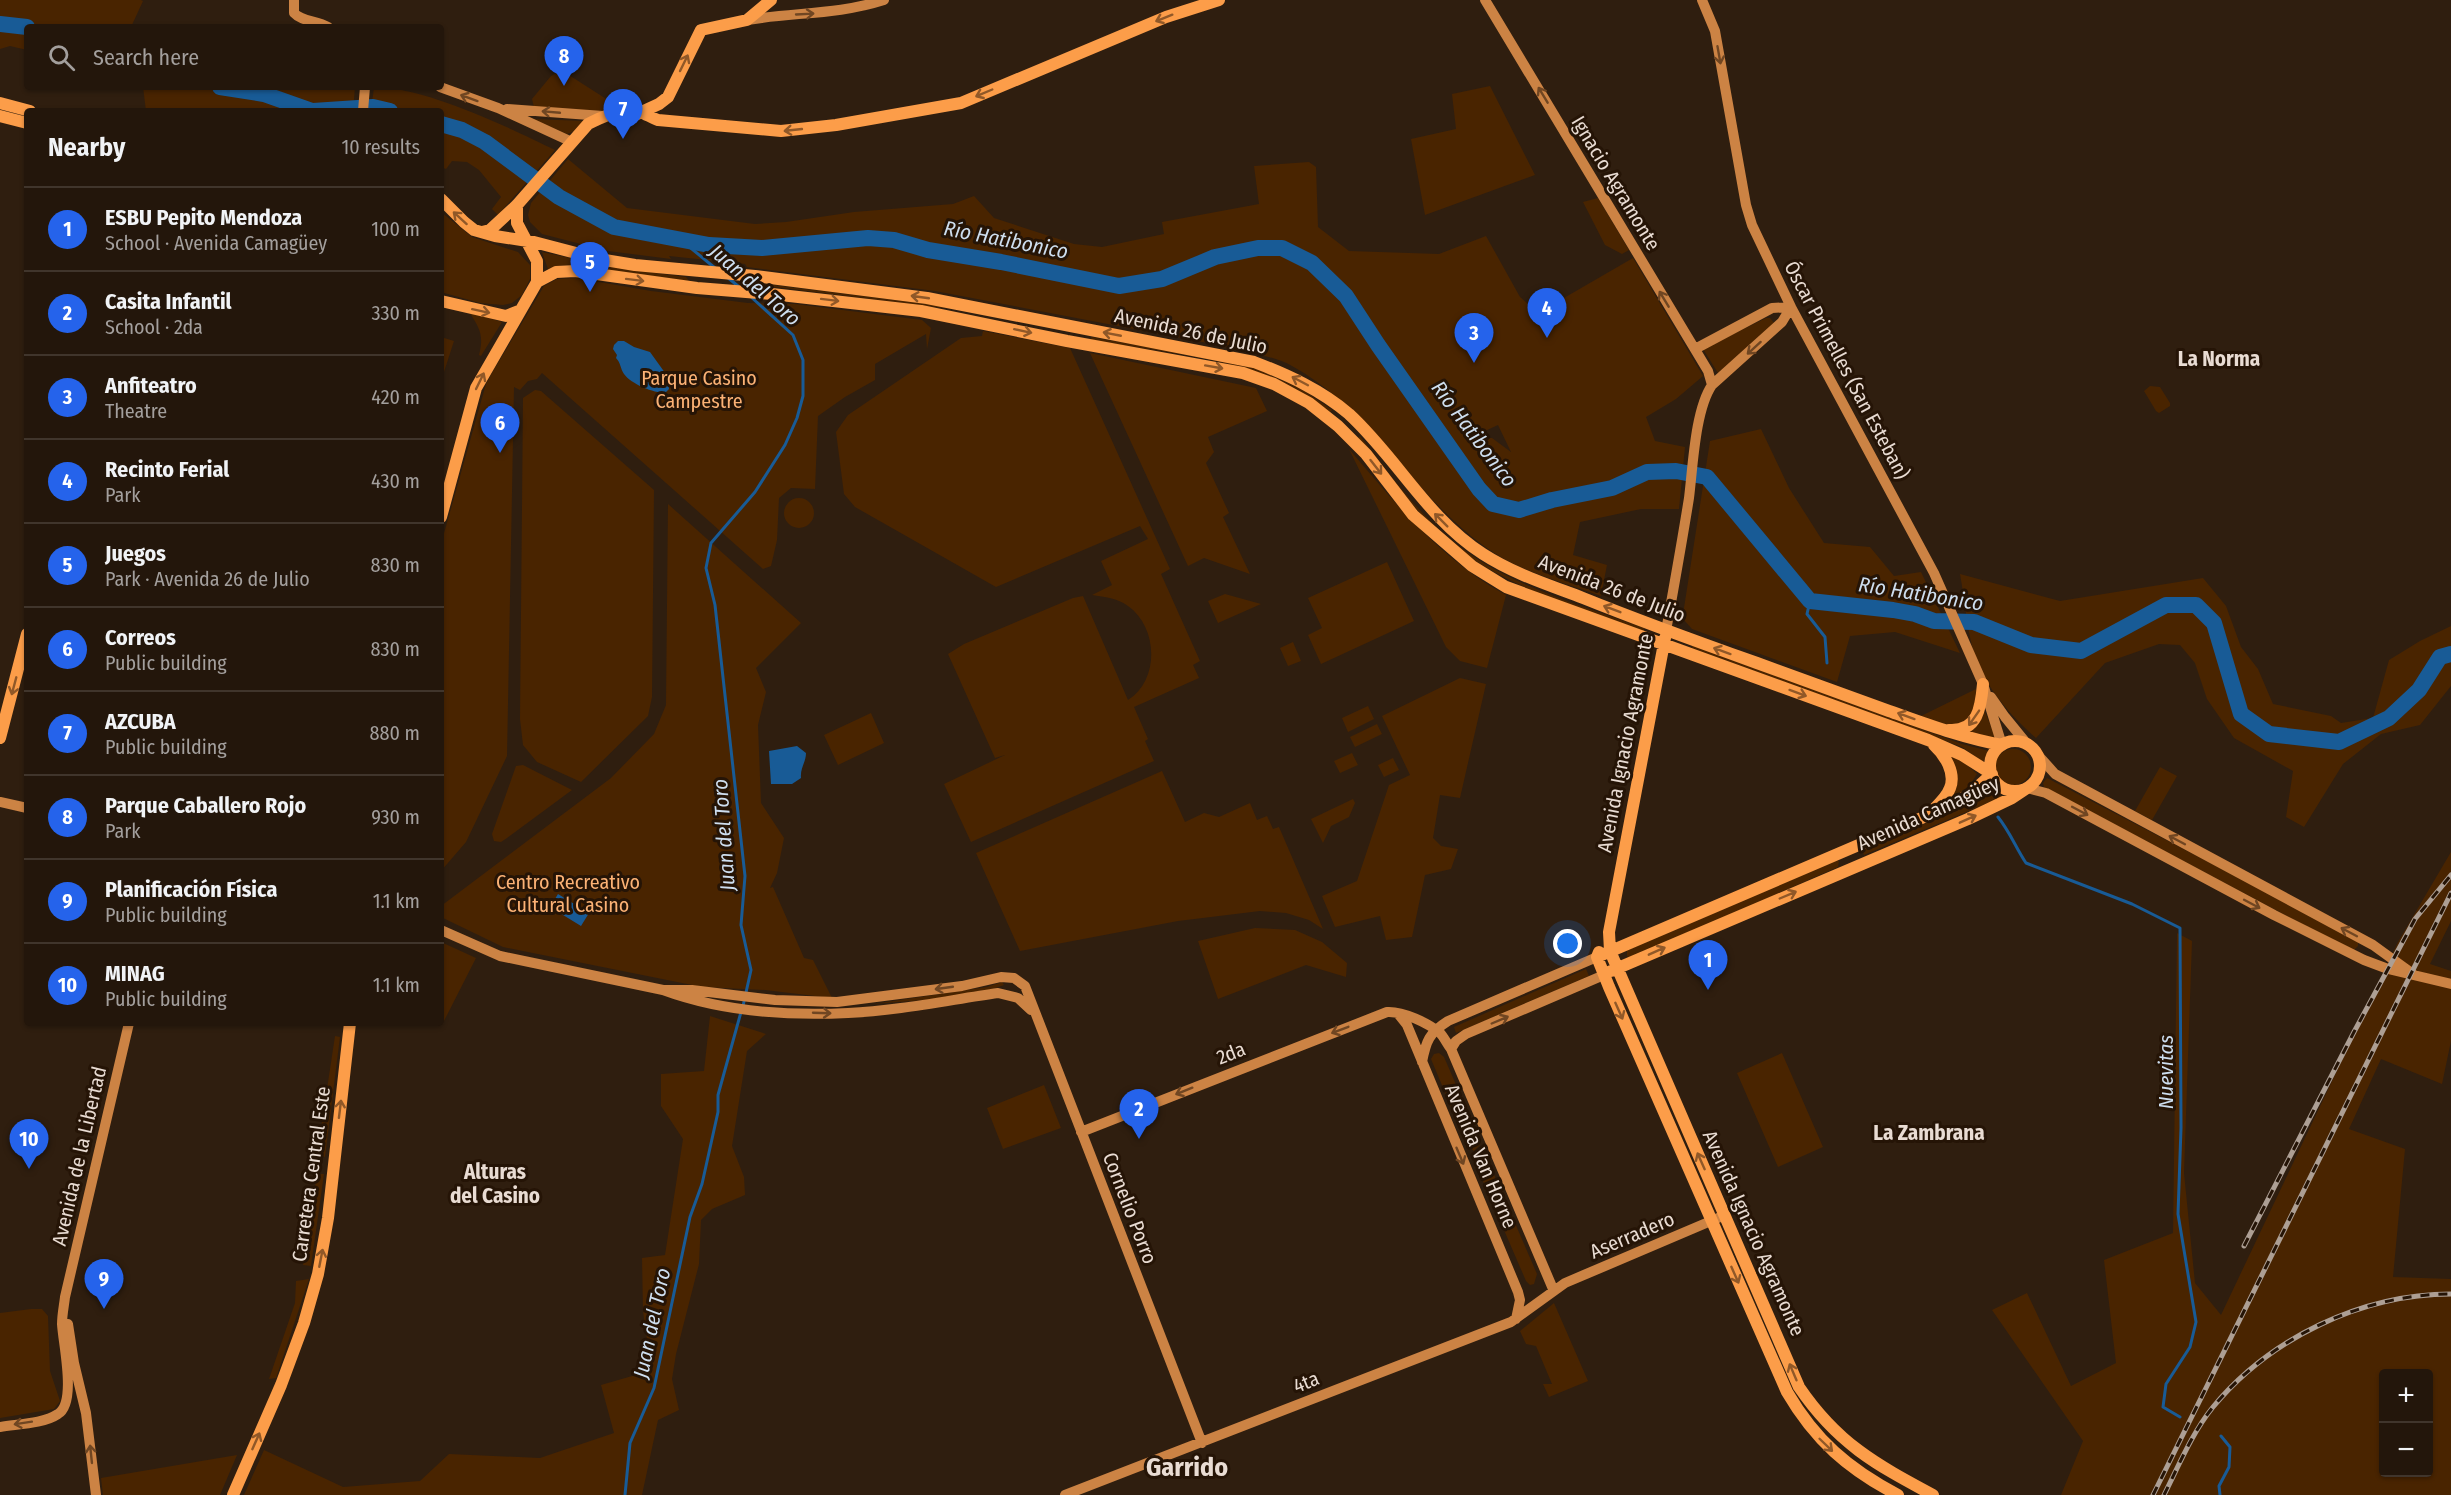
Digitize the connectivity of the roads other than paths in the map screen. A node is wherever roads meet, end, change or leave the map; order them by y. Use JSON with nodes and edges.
{"nodes":[{"id":1,"x":294,"y":0,"type":"edge"},
{"id":2,"x":771,"y":0,"type":"edge"},
{"id":3,"x":884,"y":0,"type":"edge"},
{"id":4,"x":1219,"y":0,"type":"edge"},
{"id":5,"x":1485,"y":0,"type":"edge"},
{"id":6,"x":1702,"y":0,"type":"edge"},
{"id":7,"x":747,"y":20,"type":"junction"},
{"id":8,"x":323,"y":24,"type":"edge"},
{"id":9,"x":444,"y":88,"type":"edge"},
{"id":10,"x":365,"y":90,"type":"edge"},
{"id":11,"x":0,"y":103,"type":"edge"},
{"id":12,"x":363,"y":108,"type":"edge"},
{"id":13,"x":498,"y":108,"type":"junction"},
{"id":14,"x":24,"y":109,"type":"edge"},
{"id":15,"x":640,"y":112,"type":"junction"},
{"id":16,"x":0,"y":116,"type":"edge"},
{"id":17,"x":603,"y":116,"type":"junction"},
{"id":18,"x":24,"y":122,"type":"edge"},
{"id":19,"x":572,"y":142,"type":"junction"},
{"id":20,"x":444,"y":202,"type":"edge"},
{"id":21,"x":517,"y":205,"type":"junction"},
{"id":22,"x":482,"y":232,"type":"junction"},
{"id":23,"x":524,"y":241,"type":"junction"},
{"id":24,"x":537,"y":282,"type":"junction"},
{"id":25,"x":444,"y":302,"type":"edge"},
{"id":26,"x":1791,"y":307,"type":"junction"},
{"id":27,"x":520,"y":310,"type":"junction"},
{"id":28,"x":1695,"y":349,"type":"junction"},
{"id":29,"x":1712,"y":385,"type":"junction"},
{"id":30,"x":444,"y":506,"type":"edge"},
{"id":31,"x":1666,"y":631,"type":"junction"},
{"id":32,"x":1664,"y":644,"type":"junction"},
{"id":33,"x":24,"y":646,"type":"edge"},
{"id":34,"x":1983,"y":684,"type":"junction"},
{"id":35,"x":1942,"y":729,"type":"junction"},
{"id":36,"x":0,"y":738,"type":"edge"},
{"id":37,"x":1928,"y":740,"type":"junction"},
{"id":38,"x":2026,"y":744,"type":"junction"},
{"id":39,"x":2002,"y":745,"type":"junction"},
{"id":40,"x":2038,"y":755,"type":"junction"},
{"id":41,"x":1992,"y":774,"type":"junction"},
{"id":42,"x":2027,"y":788,"type":"junction"},
{"id":43,"x":0,"y":802,"type":"edge"},
{"id":44,"x":24,"y":807,"type":"edge"},
{"id":45,"x":1928,"y":816,"type":"junction"},
{"id":46,"x":444,"y":931,"type":"edge"},
{"id":47,"x":1609,"y":932,"type":"junction"},
{"id":48,"x":2373,"y":945,"type":"junction"},
{"id":49,"x":1610,"y":951,"type":"junction"},
{"id":50,"x":1597,"y":957,"type":"junction"},
{"id":51,"x":2364,"y":960,"type":"junction"},
{"id":52,"x":1617,"y":969,"type":"junction"},
{"id":53,"x":1604,"y":975,"type":"junction"},
{"id":54,"x":2415,"y":976,"type":"junction"},
{"id":55,"x":1014,"y":978,"type":"junction"},
{"id":56,"x":2451,"y":984,"type":"edge"},
{"id":57,"x":663,"y":990,"type":"junction"},
{"id":58,"x":998,"y":993,"type":"junction"},
{"id":59,"x":765,"y":1004,"type":"junction"},
{"id":60,"x":1396,"y":1012,"type":"junction"},
{"id":61,"x":1037,"y":1017,"type":"junction"},
{"id":62,"x":1448,"y":1021,"type":"junction"},
{"id":63,"x":1421,"y":1022,"type":"junction"},
{"id":64,"x":128,"y":1026,"type":"edge"},
{"id":65,"x":350,"y":1026,"type":"edge"},
{"id":66,"x":1435,"y":1030,"type":"junction"},
{"id":67,"x":1451,"y":1049,"type":"junction"},
{"id":68,"x":1422,"y":1063,"type":"junction"},
{"id":69,"x":1081,"y":1132,"type":"junction"},
{"id":70,"x":1725,"y":1215,"type":"junction"},
{"id":71,"x":1711,"y":1221,"type":"junction"},
{"id":72,"x":1553,"y":1289,"type":"junction"},
{"id":73,"x":1518,"y":1292,"type":"junction"},
{"id":74,"x":1540,"y":1301,"type":"junction"},
{"id":75,"x":1516,"y":1319,"type":"junction"},
{"id":76,"x":70,"y":1364,"type":"junction"},
{"id":77,"x":0,"y":1427,"type":"edge"},
{"id":78,"x":1202,"y":1443,"type":"junction"},
{"id":79,"x":96,"y":1495,"type":"edge"},
{"id":80,"x":233,"y":1495,"type":"edge"},
{"id":81,"x":1065,"y":1495,"type":"edge"},
{"id":82,"x":1898,"y":1495,"type":"edge"},
{"id":83,"x":1933,"y":1495,"type":"edge"}],
"edges":[{"from":1,"to":8,"type":"main road"},
{"from":2,"to":7,"type":"main road"},
{"from":7,"to":3,"type":"main road","one_way":true},
{"from":4,"to":15,"type":"main road","one_way":true},
{"from":28,"to":5,"type":"main road","name":"Ignacio Agramonte","one_way":true},
{"from":6,"to":26,"type":"main road","name":"Óscar Primelles (San Esteban)","one_way":true},
{"from":15,"to":7,"type":"main road","one_way":true},
{"from":13,"to":9,"type":"main road","one_way":true},
{"from":10,"to":12,"type":"main road"},
{"from":11,"to":14,"type":"main road"},
{"from":17,"to":13,"type":"main road","one_way":true},
{"from":13,"to":19,"type":"main road"},
{"from":15,"to":17,"type":"main road"},
{"from":15,"to":19,"type":"main road"},
{"from":16,"to":18,"type":"main road"},
{"from":17,"to":19,"type":"main road"},
{"from":19,"to":21,"type":"main road"},
{"from":22,"to":20,"type":"main road","one_way":true},
{"from":21,"to":22,"type":"main road"},
{"from":21,"to":23,"type":"main road"},
{"from":22,"to":23,"type":"main road"},
{"from":23,"to":24,"type":"main road"},
{"from":31,"to":23,"type":"main road","name":"Avenida 26 de Julio","one_way":true},
{"from":24,"to":27,"type":"main road"},
{"from":24,"to":32,"type":"main road","name":"Avenida 26 de Julio","one_way":true},
{"from":25,"to":27,"type":"main road","one_way":true},
{"from":26,"to":28,"type":"main road"},
{"from":26,"to":29,"type":"main road","one_way":true},
{"from":26,"to":34,"type":"main road","name":"Óscar Primelles (San Esteban)"},
{"from":30,"to":27,"type":"main road","one_way":true},
{"from":28,"to":29,"type":"main road","name":"Ignacio Agramonte"},
{"from":29,"to":31,"type":"main road","name":"Avenida Ignacio Agramonte"},
{"from":31,"to":32,"type":"main road","name":"Avenida Ignacio Agramonte"},
{"from":35,"to":31,"type":"main road","name":"Avenida 26 de Julio","one_way":true},
{"from":32,"to":37,"type":"main road","name":"Avenida 26 de Julio","one_way":true},
{"from":32,"to":47,"type":"main road","name":"Avenida Ignacio Agramonte"},
{"from":33,"to":36,"type":"main road","one_way":true},
{"from":34,"to":35,"type":"main road","one_way":true},
{"from":34,"to":38,"type":"main road"},
{"from":34,"to":39,"type":"main road","name":"Óscar Primelles (San Esteban)"},
{"from":35,"to":39,"type":"main road","name":"Avenida 26 de Julio"},
{"from":37,"to":41,"type":"main road","name":"Avenida 26 de Julio"},
{"from":37,"to":45,"type":"main road"},
{"from":38,"to":39,"type":"main road"},
{"from":38,"to":40,"type":"main road"},
{"from":39,"to":41,"type":"main road"},
{"from":40,"to":42,"type":"main road"},
{"from":48,"to":40,"type":"main road","name":"Avenida Camagüey","one_way":true},
{"from":41,"to":42,"type":"main road"},
{"from":41,"to":45,"type":"main road","name":"Avenida Camagüey"},
{"from":42,"to":51,"type":"main road","name":"Avenida Camagüey","one_way":true},
{"from":52,"to":42,"type":"main road","name":"Avenida Camagüey","one_way":true},
{"from":43,"to":44,"type":"main road"},
{"from":45,"to":49,"type":"main road","name":"Avenida Camagüey"},
{"from":46,"to":57,"type":"main road"},
{"from":47,"to":49,"type":"main road","name":"Avenida Ignacio Agramonte"},
{"from":47,"to":50,"type":"main road","name":"Avenida Ignacio Agramonte"},
{"from":48,"to":51,"type":"main road"},
{"from":48,"to":54,"type":"main road","name":"Avenida Camagüey"},
{"from":49,"to":50,"type":"main road","name":"Avenida Camagüey"},
{"from":49,"to":52,"type":"main road","name":"Avenida Ignacio Agramonte"},
{"from":50,"to":53,"type":"main road","name":"Avenida Ignacio Agramonte"},
{"from":50,"to":62,"type":"main road","name":"Avenida Camagüey"},
{"from":51,"to":54,"type":"main road","name":"Avenida Camagüey"},
{"from":52,"to":53,"type":"main road","name":"Avenida Camagüey"},
{"from":70,"to":52,"type":"main road","name":"Avenida Ignacio Agramonte","one_way":true},
{"from":67,"to":53,"type":"main road","name":"Avenida Camagüey","one_way":true},
{"from":53,"to":71,"type":"main road","name":"Avenida Ignacio Agramonte","one_way":true},
{"from":54,"to":56,"type":"main road","name":"Avenida Camagüey"},
{"from":55,"to":58,"type":"main road"},
{"from":55,"to":59,"type":"main road","one_way":true},
{"from":55,"to":61,"type":"main road","name":"Cornelio Porro"},
{"from":57,"to":59,"type":"main road"},
{"from":57,"to":59,"type":"main road"},
{"from":59,"to":58,"type":"main road","one_way":true},
{"from":58,"to":61,"type":"main road"},
{"from":60,"to":63,"type":"main road"},
{"from":60,"to":68,"type":"main road","name":"Avenida Van Horne"},
{"from":60,"to":69,"type":"main road","name":"2da","one_way":true},
{"from":61,"to":69,"type":"main road","name":"Cornelio Porro"},
{"from":62,"to":63,"type":"main road"},
{"from":62,"to":66,"type":"main road","name":"Avenida Camagüey"},
{"from":63,"to":66,"type":"main road"},
{"from":64,"to":76,"type":"main road","name":"Avenida de la Libertad"},
{"from":80,"to":65,"type":"main road","name":"Carretera Central Este","one_way":true},
{"from":66,"to":67,"type":"main road","name":"Avenida Van Horne"},
{"from":66,"to":68,"type":"main road"},
{"from":67,"to":72,"type":"main road","name":"Avenida Van Horne"},
{"from":68,"to":73,"type":"main road","name":"Avenida Van Horne","one_way":true},
{"from":69,"to":78,"type":"main road","name":"Cornelio Porro"},
{"from":70,"to":71,"type":"main road","name":"Aserradero"},
{"from":83,"to":70,"type":"main road","name":"Avenida Ignacio Agramonte","one_way":true},
{"from":71,"to":72,"type":"main road","name":"Aserradero"},
{"from":71,"to":82,"type":"main road","name":"Avenida Ignacio Agramonte","one_way":true},
{"from":72,"to":74,"type":"main road","name":"4ta"},
{"from":73,"to":74,"type":"main road"},
{"from":73,"to":75,"type":"main road","name":"Avenida Van Horne"},
{"from":74,"to":75,"type":"main road","name":"4ta"},
{"from":75,"to":78,"type":"main road","name":"4ta"},
{"from":76,"to":77,"type":"main road","name":"Avenida de la Libertad","one_way":true},
{"from":79,"to":76,"type":"main road","name":"Avenida de la Libertad","one_way":true},
{"from":78,"to":81,"type":"main road","name":"4ta"}]}
